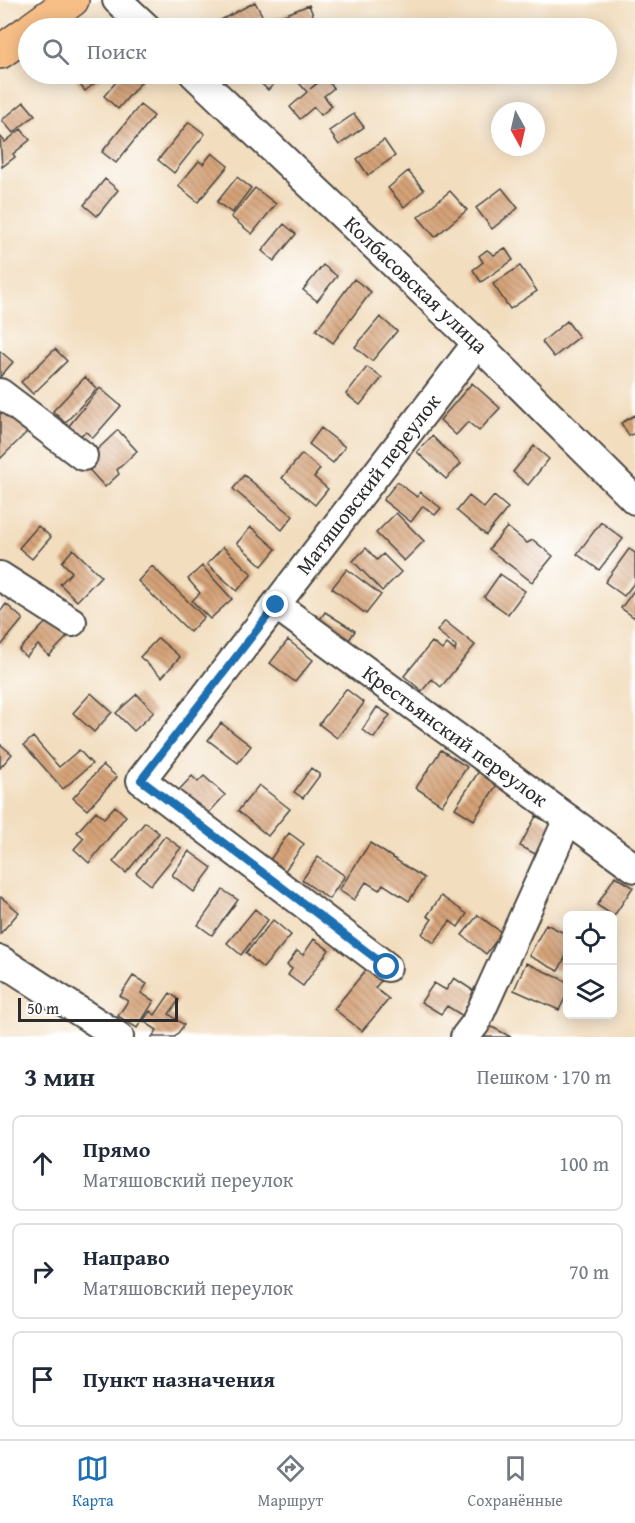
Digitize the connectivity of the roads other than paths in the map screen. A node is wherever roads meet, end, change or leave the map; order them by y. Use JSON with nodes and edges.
{"nodes":[{"id":1,"x":72,"y":0,"type":"edge"},
{"id":2,"x":117,"y":0,"type":"edge"},
{"id":3,"x":47,"y":18,"type":"edge"},
{"id":4,"x":136,"y":18,"type":"edge"},
{"id":5,"x":18,"y":39,"type":"edge"},
{"id":6,"x":0,"y":52,"type":"edge"},
{"id":7,"x":205,"y":84,"type":"edge"},
{"id":8,"x":477,"y":343,"type":"junction"},
{"id":9,"x":0,"y":393,"type":"edge"},
{"id":10,"x":83,"y":456,"type":"dead end"},
{"id":11,"x":635,"y":500,"type":"edge"},
{"id":12,"x":0,"y":576,"type":"edge"},
{"id":13,"x":276,"y":605,"type":"junction"},
{"id":14,"x":72,"y":622,"type":"dead end"},
{"id":15,"x":568,"y":819,"type":"junction"},
{"id":16,"x":635,"y":868,"type":"edge"},
{"id":17,"x":0,"y":960,"type":"edge"},
{"id":18,"x":387,"y":967,"type":"dead end"},
{"id":19,"x":119,"y":1037,"type":"edge"},
{"id":20,"x":465,"y":1037,"type":"edge"}],
"edges":[{"from":1,"to":3,"type":"main road"},
{"from":2,"to":4,"type":"street"},
{"from":5,"to":6,"type":"main road"},
{"from":7,"to":8,"type":"street","name":"Колбасовская улица"},
{"from":8,"to":11,"type":"street","name":"Колбасовская улица"},
{"from":8,"to":13,"type":"street","name":"Матяшовский переулок"},
{"from":9,"to":10,"type":"street"},
{"from":12,"to":14,"type":"street"},
{"from":13,"to":15,"type":"street","name":"Крестьянский переулок"},
{"from":13,"to":18,"type":"street","name":"Матяшовский переулок"},
{"from":15,"to":16,"type":"street","name":"Крестьянский переулок"},
{"from":15,"to":20,"type":"street"},
{"from":17,"to":19,"type":"street"}]}
